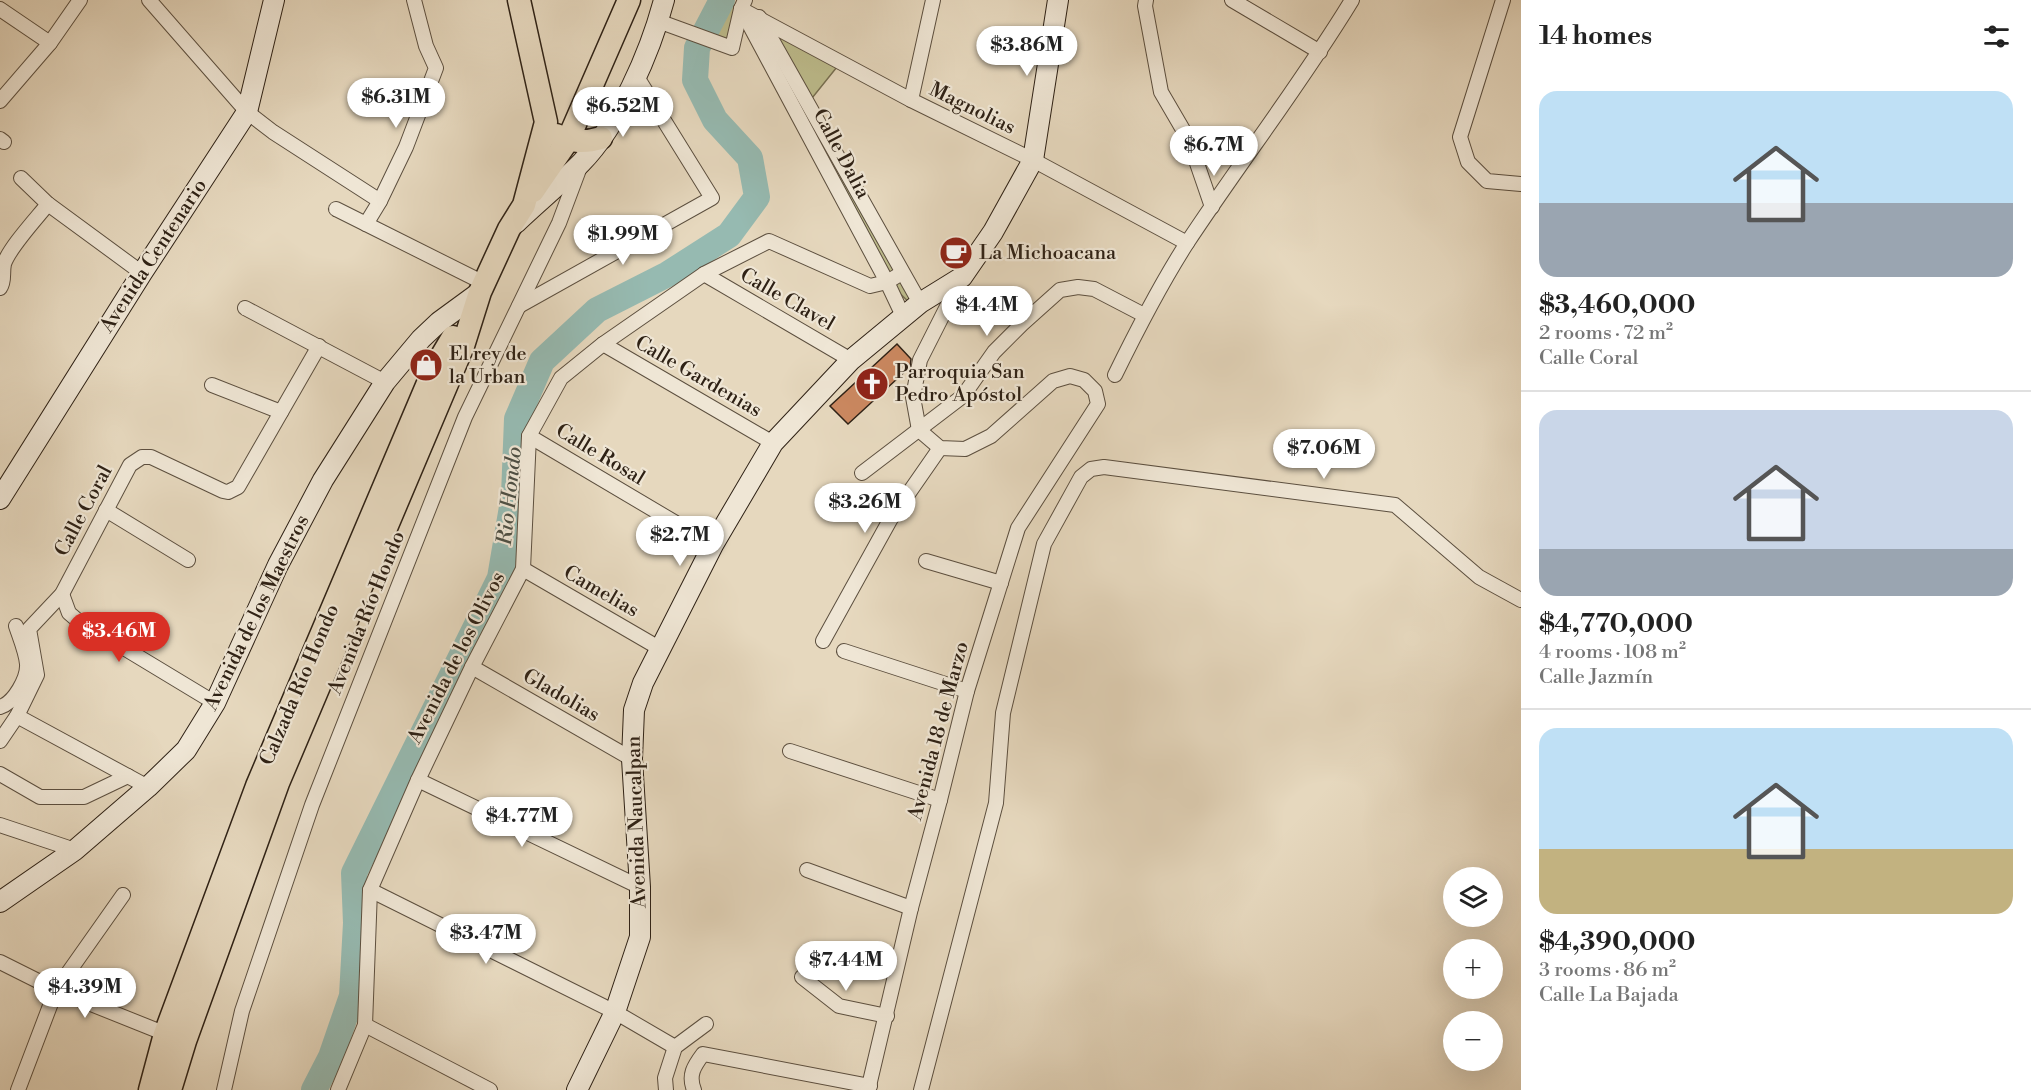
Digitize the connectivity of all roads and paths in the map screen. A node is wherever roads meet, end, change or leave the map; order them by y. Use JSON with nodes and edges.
{"nodes":[{"id":1,"x":81,"y":0,"type":"edge"},
{"id":2,"x":149,"y":0,"type":"edge"},
{"id":3,"x":274,"y":0,"type":"edge"},
{"id":4,"x":414,"y":0,"type":"edge"},
{"id":5,"x":519,"y":0,"type":"edge"},
{"id":6,"x":629,"y":0,"type":"edge"},
{"id":7,"x":664,"y":0,"type":"edge"},
{"id":8,"x":933,"y":0,"type":"edge"},
{"id":9,"x":1059,"y":0,"type":"edge"},
{"id":10,"x":1146,"y":0,"type":"edge"},
{"id":11,"x":1232,"y":0,"type":"edge"},
{"id":12,"x":1352,"y":0,"type":"edge"},
{"id":13,"x":1503,"y":0,"type":"edge"},
{"id":14,"x":743,"y":4,"type":"edge"},
{"id":15,"x":0,"y":9,"type":"edge"},
{"id":16,"x":759,"y":17,"type":"junction"},
{"id":17,"x":658,"y":21,"type":"junction"},
{"id":18,"x":50,"y":43,"type":"junction"},
{"id":19,"x":1320,"y":52,"type":"junction"},
{"id":20,"x":637,"y":77,"type":"junction"},
{"id":21,"x":910,"y":100,"type":"junction"},
{"id":22,"x":0,"y":101,"type":"edge"},
{"id":23,"x":247,"y":112,"type":"junction"},
{"id":24,"x":546,"y":122,"type":"junction"},
{"id":25,"x":601,"y":138,"type":"junction"},
{"id":26,"x":568,"y":141,"type":"junction"},
{"id":27,"x":833,"y":148,"type":"junction"},
{"id":28,"x":820,"y":156,"type":"junction"},
{"id":29,"x":1033,"y":160,"type":"junction"},
{"id":30,"x":581,"y":163,"type":"junction"},
{"id":31,"x":21,"y":178,"type":"dead end"},
{"id":32,"x":1521,"y":184,"type":"edge"},
{"id":33,"x":380,"y":201,"type":"junction"},
{"id":34,"x":48,"y":204,"type":"junction"},
{"id":35,"x":524,"y":205,"type":"junction"},
{"id":36,"x":1212,"y":207,"type":"junction"},
{"id":37,"x":336,"y":209,"type":"dead end"},
{"id":38,"x":366,"y":224,"type":"junction"},
{"id":39,"x":509,"y":229,"type":"junction"},
{"id":40,"x":1187,"y":243,"type":"junction"},
{"id":41,"x":2,"y":262,"type":"edge"},
{"id":42,"x":142,"y":273,"type":"junction"},
{"id":43,"x":902,"y":273,"type":"junction"},
{"id":44,"x":704,"y":274,"type":"junction"},
{"id":45,"x":962,"y":277,"type":"junction"},
{"id":46,"x":887,"y":282,"type":"junction"},
{"id":47,"x":0,"y":288,"type":"edge"},
{"id":48,"x":482,"y":288,"type":"junction"},
{"id":49,"x":920,"y":303,"type":"junction"},
{"id":50,"x":519,"y":306,"type":"junction"},
{"id":51,"x":245,"y":308,"type":"dead end"},
{"id":52,"x":1144,"y":315,"type":"junction"},
{"id":53,"x":904,"y":318,"type":"junction"},
{"id":54,"x":603,"y":344,"type":"junction"},
{"id":55,"x":319,"y":346,"type":"junction"},
{"id":56,"x":851,"y":360,"type":"junction"},
{"id":57,"x":1115,"y":375,"type":"dead end"},
{"id":58,"x":385,"y":382,"type":"junction"},
{"id":59,"x":212,"y":385,"type":"dead end"},
{"id":60,"x":281,"y":412,"type":"junction"},
{"id":61,"x":919,"y":430,"type":"junction"},
{"id":62,"x":529,"y":436,"type":"junction"},
{"id":63,"x":773,"y":443,"type":"junction"},
{"id":64,"x":940,"y":448,"type":"junction"},
{"id":65,"x":862,"y":473,"type":"dead end"},
{"id":66,"x":0,"y":499,"type":"edge"},
{"id":67,"x":106,"y":510,"type":"junction"},
{"id":68,"x":713,"y":545,"type":"junction"},
{"id":69,"x":188,"y":560,"type":"dead end"},
{"id":70,"x":926,"y":561,"type":"dead end"},
{"id":71,"x":523,"y":569,"type":"junction"},
{"id":72,"x":1001,"y":583,"type":"junction"},
{"id":73,"x":62,"y":594,"type":"junction"},
{"id":74,"x":1521,"y":600,"type":"edge"},
{"id":75,"x":16,"y":626,"type":"dead end"},
{"id":76,"x":823,"y":641,"type":"dead end"},
{"id":77,"x":659,"y":648,"type":"junction"},
{"id":78,"x":844,"y":651,"type":"dead end"},
{"id":79,"x":472,"y":667,"type":"junction"},
{"id":80,"x":967,"y":691,"type":"junction"},
{"id":81,"x":215,"y":703,"type":"junction"},
{"id":82,"x":0,"y":707,"type":"edge"},
{"id":83,"x":17,"y":716,"type":"junction"},
{"id":84,"x":0,"y":741,"type":"edge"},
{"id":85,"x":790,"y":752,"type":"dead end"},
{"id":86,"x":632,"y":759,"type":"junction"},
{"id":87,"x":0,"y":774,"type":"edge"},
{"id":88,"x":128,"y":776,"type":"junction"},
{"id":89,"x":418,"y":780,"type":"junction"},
{"id":90,"x":148,"y":787,"type":"junction"},
{"id":91,"x":940,"y":800,"type":"junction"},
{"id":92,"x":0,"y":825,"type":"edge"},
{"id":93,"x":75,"y":850,"type":"junction"},
{"id":94,"x":807,"y":870,"type":"dead end"},
{"id":95,"x":640,"y":887,"type":"junction"},
{"id":96,"x":370,"y":890,"type":"junction"},
{"id":97,"x":123,"y":895,"type":"dead end"},
{"id":98,"x":0,"y":902,"type":"edge"},
{"id":99,"x":911,"y":908,"type":"junction"},
{"id":100,"x":0,"y":962,"type":"edge"},
{"id":101,"x":802,"y":977,"type":"dead end"},
{"id":102,"x":56,"y":990,"type":"junction"},
{"id":103,"x":615,"y":1012,"type":"junction"},
{"id":104,"x":887,"y":1016,"type":"junction"},
{"id":105,"x":705,"y":1023,"type":"dead end"},
{"id":106,"x":365,"y":1025,"type":"junction"},
{"id":107,"x":175,"y":1037,"type":"junction"},
{"id":108,"x":675,"y":1047,"type":"junction"},
{"id":109,"x":869,"y":1088,"type":"edge"},
{"id":110,"x":18,"y":1090,"type":"edge"},
{"id":111,"x":150,"y":1090,"type":"edge"},
{"id":112,"x":170,"y":1090,"type":"edge"},
{"id":113,"x":224,"y":1090,"type":"edge"},
{"id":114,"x":338,"y":1090,"type":"edge"},
{"id":115,"x":490,"y":1090,"type":"edge"},
{"id":116,"x":577,"y":1090,"type":"edge"},
{"id":117,"x":666,"y":1090,"type":"edge"},
{"id":118,"x":694,"y":1090,"type":"edge"},
{"id":119,"x":921,"y":1090,"type":"edge"}],
"edges":[{"from":1,"to":18,"type":"street"},
{"from":2,"to":23,"type":"street"},
{"from":3,"to":23,"type":"main road","name":"Avenida Centenario"},
{"from":4,"to":33,"type":"street"},
{"from":5,"to":24,"type":"main road","name":"Calzada Río Hondo"},
{"from":6,"to":26,"type":"main road"},
{"from":7,"to":17,"type":"main road"},
{"from":8,"to":21,"type":"street"},
{"from":9,"to":29,"type":"main road","name":"Avenida Naucalpan"},
{"from":10,"to":36,"type":"street"},
{"from":11,"to":19,"type":"street"},
{"from":12,"to":19,"type":"street"},
{"from":13,"to":32,"type":"street"},
{"from":14,"to":16,"type":"street","name":"Magnolias"},
{"from":14,"to":17,"type":"street"},
{"from":14,"to":28,"type":"street","name":"Calle Dalia"},
{"from":15,"to":18,"type":"street"},
{"from":16,"to":21,"type":"street","name":"Magnolias"},
{"from":16,"to":27,"type":"street","name":"Calle Dalia"},
{"from":17,"to":20,"type":"main road"},
{"from":18,"to":22,"type":"street"},
{"from":19,"to":36,"type":"street"},
{"from":20,"to":25,"type":"main road"},
{"from":20,"to":50,"type":"street"},
{"from":21,"to":29,"type":"street","name":"Magnolias"},
{"from":23,"to":33,"type":"street"},
{"from":23,"to":42,"type":"main road","name":"Avenida Centenario"},
{"from":24,"to":26,"type":"main road"},
{"from":24,"to":35,"type":"main road","name":"Calzada Río Hondo"},
{"from":25,"to":26,"type":"main road"},
{"from":25,"to":30,"type":"main road"},
{"from":26,"to":35,"type":"main road"},
{"from":27,"to":28,"type":"street"},
{"from":27,"to":43,"type":"street","name":"Calle Dalia"},
{"from":28,"to":46,"type":"street","name":"Calle Dalia"},
{"from":29,"to":40,"type":"street","name":"Magnolias"},
{"from":29,"to":45,"type":"main road","name":"Avenida Naucalpan"},
{"from":30,"to":39,"type":"main road"},
{"from":30,"to":50,"type":"street","name":"Avenida Río Hondo"},
{"from":31,"to":34,"type":"street"},
{"from":33,"to":38,"type":"street"},
{"from":34,"to":41,"type":"street"},
{"from":34,"to":42,"type":"street"},
{"from":35,"to":39,"type":"main road","name":"Calzada Río Hondo"},
{"from":36,"to":40,"type":"street"},
{"from":37,"to":38,"type":"street"},
{"from":38,"to":48,"type":"street"},
{"from":39,"to":48,"type":"main road","name":"Calzada Río Hondo"},
{"from":40,"to":52,"type":"street"},
{"from":41,"to":47,"type":"street"},
{"from":42,"to":66,"type":"main road","name":"Avenida Centenario"},
{"from":43,"to":46,"type":"street"},
{"from":43,"to":49,"type":"street","name":"Calle Dalia"},
{"from":44,"to":46,"type":"street","name":"Avenida de los Olivos"},
{"from":44,"to":54,"type":"street","name":"Avenida de los Olivos"},
{"from":44,"to":56,"type":"street","name":"Calle Clavel"},
{"from":45,"to":49,"type":"main road","name":"Avenida Naucalpan"},
{"from":45,"to":61,"type":"street"},
{"from":46,"to":53,"type":"street","name":"Calle Dalia"},
{"from":48,"to":58,"type":"main road","name":"Avenida de los Maestros"},
{"from":48,"to":107,"type":"main road","name":"Calzada Río Hondo"},
{"from":49,"to":53,"type":"main road","name":"Avenida Naucalpan"},
{"from":50,"to":113,"type":"street","name":"Avenida Río Hondo"},
{"from":51,"to":55,"type":"street"},
{"from":52,"to":57,"type":"street"},
{"from":52,"to":61,"type":"street"},
{"from":53,"to":56,"type":"main road","name":"Avenida Naucalpan"},
{"from":54,"to":62,"type":"street","name":"Avenida de los Olivos"},
{"from":54,"to":63,"type":"street","name":"Calle Gardenias"},
{"from":55,"to":58,"type":"street"},
{"from":55,"to":60,"type":"street","name":"Calle Coral"},
{"from":56,"to":63,"type":"main road","name":"Avenida Naucalpan"},
{"from":58,"to":81,"type":"main road","name":"Avenida de los Maestros"},
{"from":59,"to":60,"type":"street"},
{"from":60,"to":67,"type":"street","name":"Calle Coral"},
{"from":61,"to":64,"type":"street"},
{"from":61,"to":65,"type":"street"},
{"from":62,"to":68,"type":"street","name":"Calle Rosal"},
{"from":62,"to":71,"type":"street","name":"Avenida de los Olivos"},
{"from":63,"to":68,"type":"main road","name":"Avenida Naucalpan"},
{"from":64,"to":72,"type":"street","name":"Avenida 18 de Marzo"},
{"from":64,"to":76,"type":"street"},
{"from":67,"to":69,"type":"street"},
{"from":67,"to":73,"type":"street","name":"Calle Coral"},
{"from":68,"to":77,"type":"main road","name":"Avenida Naucalpan"},
{"from":70,"to":72,"type":"street"},
{"from":71,"to":77,"type":"street","name":"Camelias"},
{"from":71,"to":79,"type":"street","name":"Avenida de los Olivos"},
{"from":72,"to":80,"type":"street","name":"Avenida 18 de Marzo"},
{"from":73,"to":81,"type":"street"},
{"from":73,"to":83,"type":"street","name":"Calle Coral"},
{"from":74,"to":119,"type":"street"},
{"from":75,"to":82,"type":"street"},
{"from":77,"to":86,"type":"main road","name":"Avenida Naucalpan"},
{"from":78,"to":80,"type":"street"},
{"from":79,"to":86,"type":"street","name":"Gladolias"},
{"from":79,"to":89,"type":"street","name":"Avenida de los Olivos"},
{"from":80,"to":91,"type":"street","name":"Avenida 18 de Marzo"},
{"from":81,"to":90,"type":"main road","name":"Avenida de los Maestros"},
{"from":83,"to":84,"type":"street"},
{"from":83,"to":88,"type":"street"},
{"from":85,"to":91,"type":"street"},
{"from":86,"to":95,"type":"main road","name":"Avenida Naucalpan"},
{"from":87,"to":88,"type":"street"},
{"from":88,"to":90,"type":"street"},
{"from":89,"to":95,"type":"street"},
{"from":89,"to":96,"type":"street","name":"Avenida de los Olivos"},
{"from":90,"to":93,"type":"main road","name":"Avenida de los Maestros"},
{"from":91,"to":99,"type":"street","name":"Avenida 18 de Marzo"},
{"from":92,"to":93,"type":"street"},
{"from":93,"to":98,"type":"main road","name":"Avenida de los Maestros"},
{"from":94,"to":99,"type":"street"},
{"from":95,"to":103,"type":"main road","name":"Avenida Naucalpan"},
{"from":96,"to":103,"type":"street"},
{"from":96,"to":106,"type":"street","name":"Avenida de los Olivos"},
{"from":97,"to":102,"type":"street"},
{"from":99,"to":104,"type":"street","name":"Avenida 18 de Marzo"},
{"from":100,"to":102,"type":"street"},
{"from":101,"to":104,"type":"street"},
{"from":102,"to":107,"type":"street"},
{"from":102,"to":110,"type":"street"},
{"from":103,"to":108,"type":"street"},
{"from":103,"to":116,"type":"main road","name":"Avenida Naucalpan"},
{"from":104,"to":109,"type":"street","name":"Avenida 18 de Marzo"},
{"from":105,"to":108,"type":"street"},
{"from":106,"to":114,"type":"street","name":"Avenida de los Olivos"},
{"from":106,"to":115,"type":"street"},
{"from":107,"to":111,"type":"main road","name":"Calzada Río Hondo"},
{"from":107,"to":112,"type":"main road","name":"Calzada Río Hondo"},
{"from":108,"to":117,"type":"street"},
{"from":109,"to":118,"type":"street"}]}
